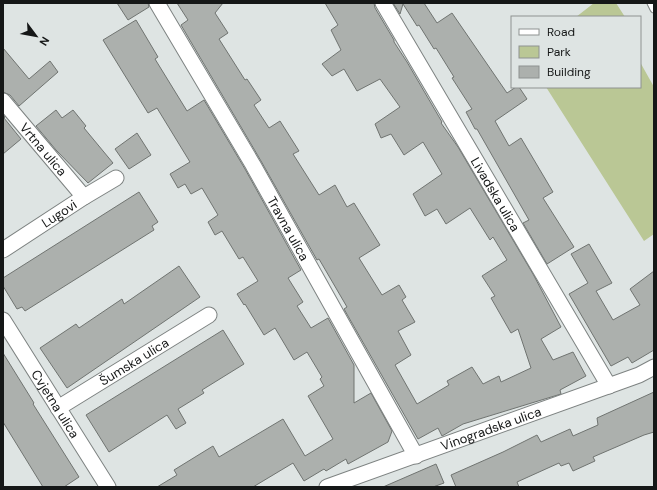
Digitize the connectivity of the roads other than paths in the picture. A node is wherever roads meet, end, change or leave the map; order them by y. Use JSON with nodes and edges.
{"nodes":[{"id":1,"x":157,"y":3,"type":"edge"},
{"id":2,"x":383,"y":3,"type":"edge"},
{"id":3,"x":651,"y":3,"type":"edge"},
{"id":4,"x":654,"y":9,"type":"edge"},
{"id":5,"x":3,"y":101,"type":"edge"},
{"id":6,"x":116,"y":178,"type":"dead end"},
{"id":7,"x":84,"y":197,"type":"junction"},
{"id":8,"x":3,"y":250,"type":"edge"},
{"id":9,"x":210,"y":315,"type":"dead end"},
{"id":10,"x":3,"y":320,"type":"edge"},
{"id":11,"x":654,"y":367,"type":"edge"},
{"id":12,"x":609,"y":386,"type":"junction"},
{"id":13,"x":58,"y":408,"type":"junction"},
{"id":14,"x":416,"y":456,"type":"junction"},
{"id":15,"x":108,"y":487,"type":"edge"},
{"id":16,"x":327,"y":487,"type":"edge"}],
"edges":[{"from":1,"to":14,"type":"street","name":"Travna ulica"},
{"from":2,"to":12,"type":"street","name":"Livadska ulica"},
{"from":3,"to":4,"type":"lane"},
{"from":5,"to":7,"type":"street","name":"Vrtna ulica"},
{"from":6,"to":7,"type":"street","name":"Lugovi"},
{"from":7,"to":8,"type":"street","name":"Lugovi"},
{"from":9,"to":13,"type":"street","name":"Šumska ulica"},
{"from":10,"to":13,"type":"street","name":"Cvjetna ulica"},
{"from":11,"to":12,"type":"street","name":"Vinogradska ulica"},
{"from":12,"to":14,"type":"street","name":"Vinogradska ulica"},
{"from":13,"to":15,"type":"street","name":"Cvjetna ulica"},
{"from":14,"to":16,"type":"street","name":"Vinogradska ulica"}]}
